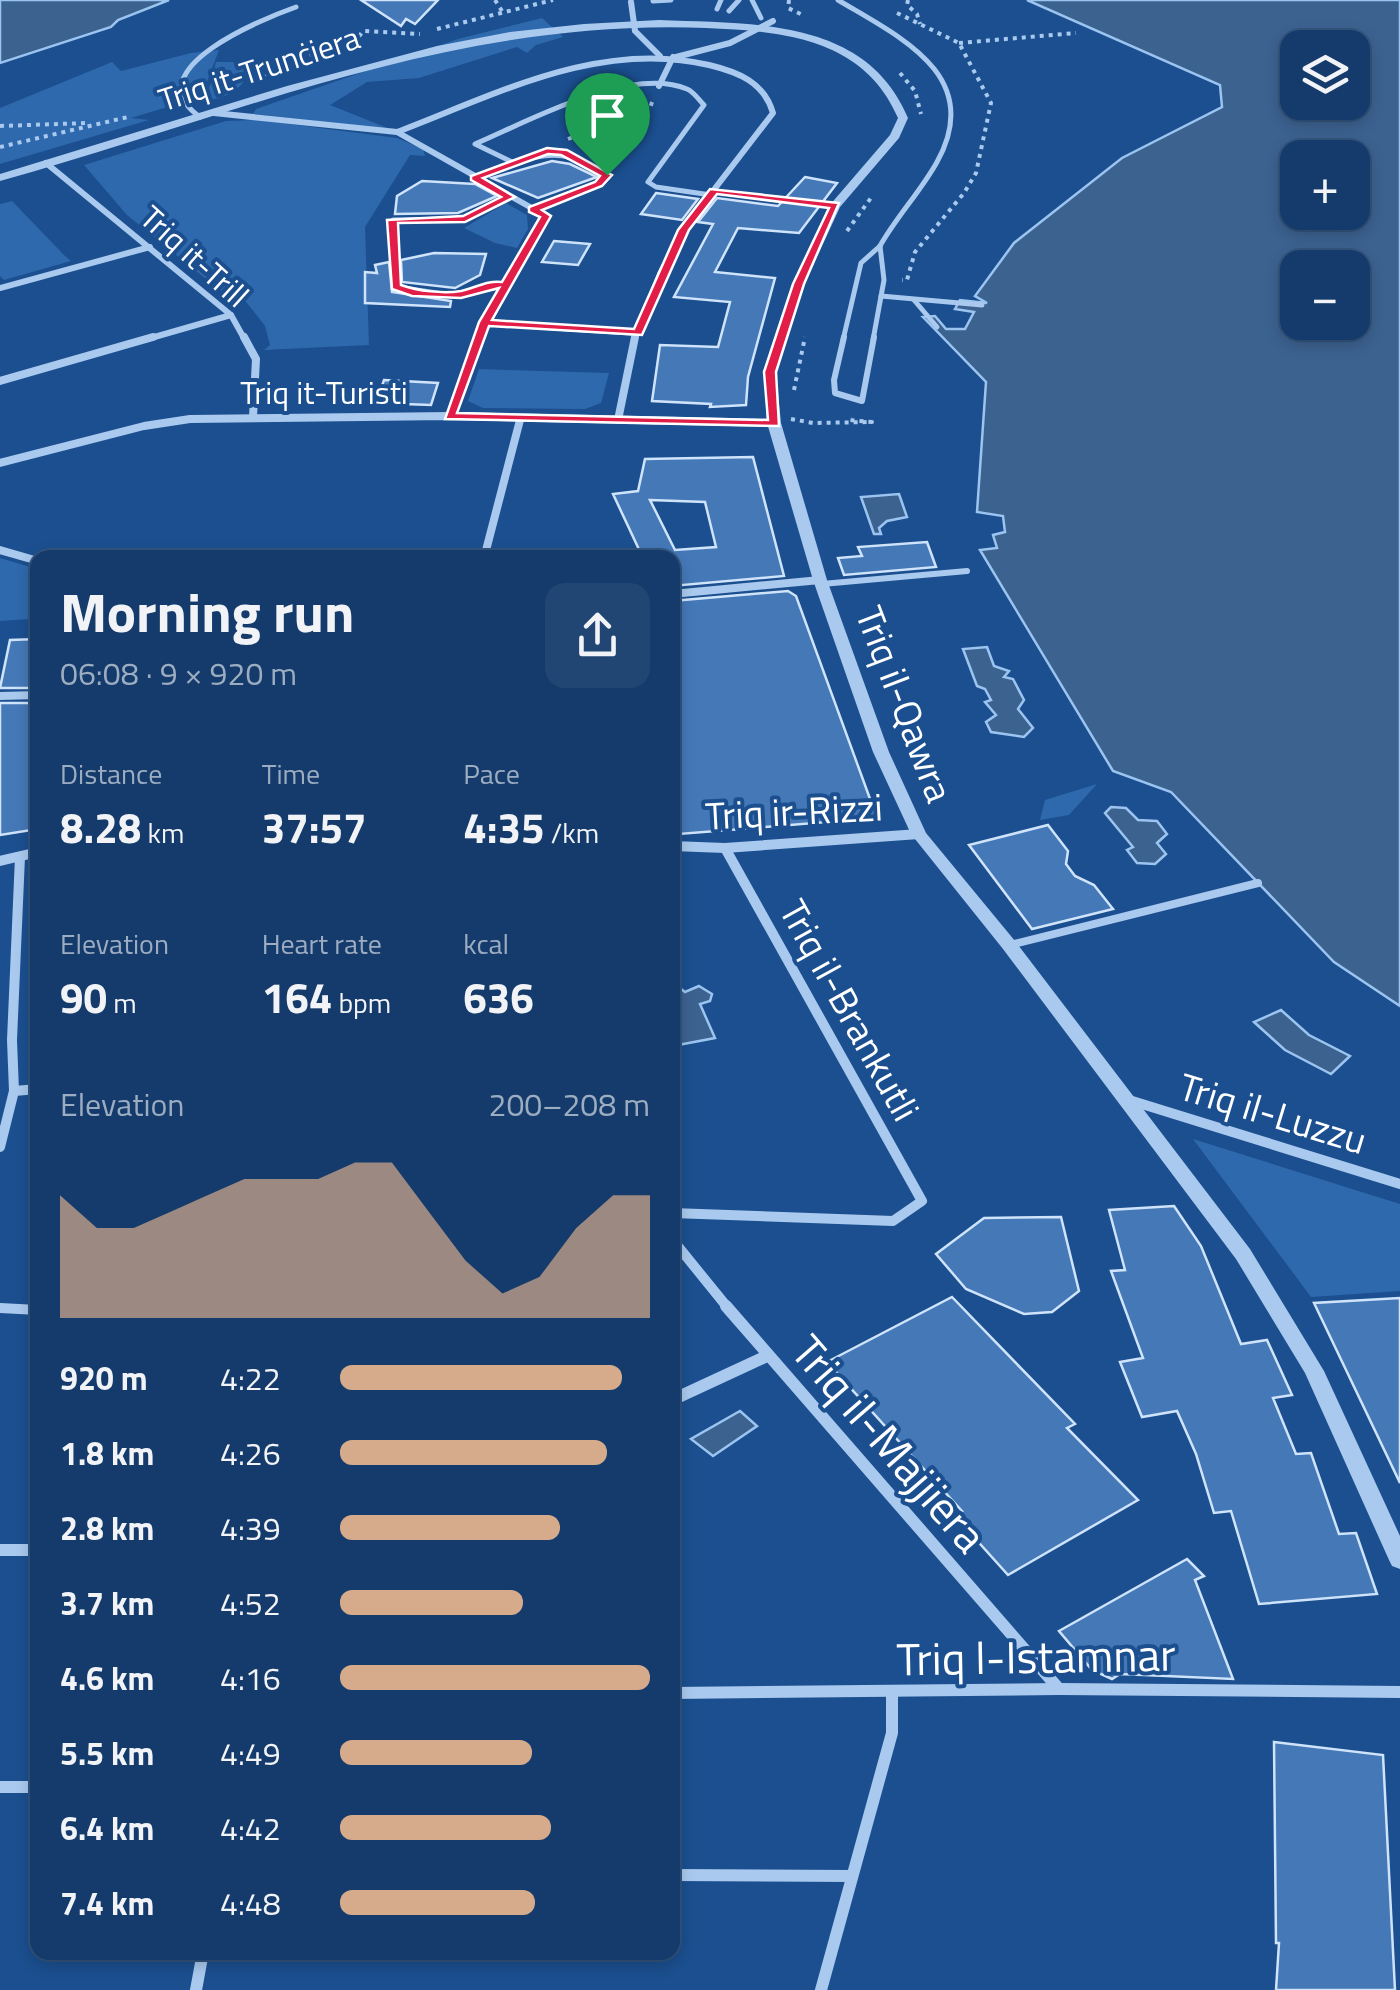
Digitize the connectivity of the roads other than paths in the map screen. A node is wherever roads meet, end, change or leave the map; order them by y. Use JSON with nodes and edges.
{"nodes":[{"id":1,"x":671,"y":0,"type":"edge"},
{"id":2,"x":738,"y":0,"type":"edge"},
{"id":3,"x":752,"y":0,"type":"edge"},
{"id":4,"x":838,"y":0,"type":"edge"},
{"id":5,"x":653,"y":1,"type":"edge"},
{"id":6,"x":616,"y":2,"type":"dead end"},
{"id":7,"x":631,"y":2,"type":"edge"},
{"id":8,"x":685,"y":5,"type":"dead end"},
{"id":9,"x":296,"y":7,"type":"dead end"},
{"id":10,"x":701,"y":7,"type":"dead end"},
{"id":11,"x":722,"y":7,"type":"edge"},
{"id":12,"x":767,"y":20,"type":"junction"},
{"id":13,"x":458,"y":32,"type":"dead end"},
{"id":14,"x":660,"y":56,"type":"junction"},
{"id":15,"x":673,"y":58,"type":"junction"},
{"id":16,"x":659,"y":86,"type":"junction"},
{"id":17,"x":214,"y":114,"type":"junction"},
{"id":18,"x":201,"y":118,"type":"junction"},
{"id":19,"x":397,"y":132,"type":"junction"},
{"id":20,"x":46,"y":163,"type":"junction"},
{"id":21,"x":514,"y":163,"type":"junction"},
{"id":22,"x":0,"y":178,"type":"edge"},
{"id":23,"x":474,"y":178,"type":"junction"},
{"id":24,"x":712,"y":193,"type":"junction"},
{"id":25,"x":510,"y":197,"type":"junction"},
{"id":26,"x":533,"y":210,"type":"junction"},
{"id":27,"x":150,"y":246,"type":"junction"},
{"id":28,"x":880,"y":246,"type":"junction"},
{"id":29,"x":506,"y":286,"type":"junction"},
{"id":30,"x":0,"y":288,"type":"edge"},
{"id":31,"x":880,"y":296,"type":"junction"},
{"id":32,"x":914,"y":300,"type":"junction"},
{"id":33,"x":982,"y":305,"type":"dead end"},
{"id":34,"x":231,"y":315,"type":"junction"},
{"id":35,"x":484,"y":322,"type":"junction"},
{"id":36,"x":937,"y":327,"type":"dead end"},
{"id":37,"x":638,"y":333,"type":"junction"},
{"id":38,"x":0,"y":381,"type":"edge"},
{"id":39,"x":253,"y":416,"type":"junction"},
{"id":40,"x":450,"y":416,"type":"junction"},
{"id":41,"x":774,"y":419,"type":"junction"},
{"id":42,"x":520,"y":420,"type":"junction"},
{"id":43,"x":618,"y":420,"type":"junction"},
{"id":44,"x":0,"y":463,"type":"edge"},
{"id":45,"x":0,"y":550,"type":"edge"},
{"id":46,"x":486,"y":550,"type":"edge"},
{"id":47,"x":30,"y":559,"type":"edge"},
{"id":48,"x":967,"y":570,"type":"dead end"},
{"id":49,"x":821,"y":582,"type":"junction"},
{"id":50,"x":680,"y":593,"type":"edge"},
{"id":51,"x":30,"y":695,"type":"edge"},
{"id":52,"x":0,"y":696,"type":"edge"},
{"id":53,"x":919,"y":834,"type":"junction"},
{"id":54,"x":680,"y":846,"type":"edge"},
{"id":55,"x":725,"y":848,"type":"junction"},
{"id":56,"x":30,"y":854,"type":"edge"},
{"id":57,"x":20,"y":857,"type":"junction"},
{"id":58,"x":0,"y":860,"type":"edge"},
{"id":59,"x":1258,"y":883,"type":"dead end"},
{"id":60,"x":1009,"y":945,"type":"junction"},
{"id":61,"x":30,"y":1090,"type":"edge"},
{"id":62,"x":14,"y":1092,"type":"junction"},
{"id":63,"x":1128,"y":1100,"type":"junction"},
{"id":64,"x":0,"y":1147,"type":"edge"},
{"id":65,"x":1400,"y":1184,"type":"edge"},
{"id":66,"x":680,"y":1213,"type":"edge"},
{"id":67,"x":680,"y":1249,"type":"edge"},
{"id":68,"x":0,"y":1308,"type":"edge"},
{"id":69,"x":30,"y":1310,"type":"edge"},
{"id":70,"x":767,"y":1356,"type":"junction"},
{"id":71,"x":680,"y":1396,"type":"edge"},
{"id":72,"x":0,"y":1550,"type":"edge"},
{"id":73,"x":30,"y":1550,"type":"edge"},
{"id":74,"x":1400,"y":1560,"type":"edge"},
{"id":75,"x":1059,"y":1689,"type":"junction"},
{"id":76,"x":1400,"y":1692,"type":"edge"},
{"id":77,"x":680,"y":1693,"type":"edge"},
{"id":78,"x":892,"y":1693,"type":"junction"},
{"id":79,"x":0,"y":1787,"type":"edge"},
{"id":80,"x":30,"y":1787,"type":"edge"},
{"id":81,"x":680,"y":1875,"type":"edge"},
{"id":82,"x":852,"y":1876,"type":"junction"},
{"id":83,"x":202,"y":1960,"type":"edge"},
{"id":84,"x":196,"y":1990,"type":"edge"},
{"id":85,"x":821,"y":1990,"type":"edge"}],
"edges":[{"from":1,"to":5,"type":"lane"},
{"from":2,"to":11,"type":"lane"},
{"from":3,"to":12,"type":"lane"},
{"from":4,"to":28,"type":"lane"},
{"from":5,"to":7,"type":"street"},
{"from":5,"to":8,"type":"street"},
{"from":6,"to":7,"type":"street"},
{"from":7,"to":14,"type":"street"},
{"from":9,"to":18,"type":"lane"},
{"from":10,"to":11,"type":"street"},
{"from":11,"to":12,"type":"street"},
{"from":12,"to":15,"type":"street"},
{"from":12,"to":41,"type":"street","name":"Triq il-Qawra"},
{"from":13,"to":17,"type":"street","name":"Triq it-Trunċiera"},
{"from":14,"to":15,"type":"street"},
{"from":14,"to":19,"type":"street"},
{"from":15,"to":16,"type":"street"},
{"from":15,"to":24,"type":"street"},
{"from":16,"to":21,"type":"lane"},
{"from":16,"to":24,"type":"lane"},
{"from":17,"to":18,"type":"street","name":"Triq it-Trunċiera"},
{"from":17,"to":19,"type":"street"},
{"from":18,"to":20,"type":"street","name":"Triq it-Trunċiera"},
{"from":19,"to":23,"type":"street"},
{"from":20,"to":22,"type":"street","name":"Triq it-Trunċiera"},
{"from":20,"to":27,"type":"street","name":"Triq it-Trill"},
{"from":21,"to":23,"type":"lane"},
{"from":21,"to":26,"type":"lane"},
{"from":23,"to":25,"type":"street"},
{"from":24,"to":37,"type":"street"},
{"from":25,"to":26,"type":"street"},
{"from":25,"to":29,"type":"lane"},
{"from":26,"to":29,"type":"street"},
{"from":27,"to":30,"type":"street"},
{"from":27,"to":34,"type":"street","name":"Triq it-Trill"},
{"from":28,"to":31,"type":"lane"},
{"from":28,"to":31,"type":"lane"},
{"from":29,"to":35,"type":"street"},
{"from":31,"to":32,"type":"lane"},
{"from":32,"to":33,"type":"lane"},
{"from":32,"to":36,"type":"lane"},
{"from":34,"to":38,"type":"street"},
{"from":34,"to":39,"type":"street","name":"Triq it-Trill"},
{"from":35,"to":37,"type":"street"},
{"from":35,"to":40,"type":"street"},
{"from":37,"to":43,"type":"street"},
{"from":39,"to":40,"type":"street","name":"Triq it-Turisti"},
{"from":39,"to":44,"type":"street","name":"Triq it-Turisti"},
{"from":40,"to":42,"type":"street","name":"Triq it-Turisti"},
{"from":41,"to":43,"type":"street","name":"Triq it-Turisti"},
{"from":41,"to":49,"type":"street","name":"Triq il-Qawra"},
{"from":42,"to":43,"type":"street","name":"Triq it-Turisti"},
{"from":42,"to":46,"type":"street"},
{"from":45,"to":47,"type":"street"},
{"from":48,"to":49,"type":"lane"},
{"from":49,"to":50,"type":"street"},
{"from":49,"to":53,"type":"street","name":"Triq il-Qawra"},
{"from":51,"to":52,"type":"street"},
{"from":53,"to":55,"type":"street","name":"Triq ir-Rizzi"},
{"from":53,"to":60,"type":"street","name":"Triq il-Qawra"},
{"from":54,"to":55,"type":"street","name":"Triq ir-Rizzi"},
{"from":55,"to":66,"type":"street","name":"Triq il-Brankutli"},
{"from":56,"to":57,"type":"street"},
{"from":57,"to":58,"type":"street"},
{"from":57,"to":62,"type":"street"},
{"from":59,"to":60,"type":"lane"},
{"from":60,"to":63,"type":"street","name":"Triq il-Qawra"},
{"from":61,"to":62,"type":"street"},
{"from":62,"to":64,"type":"street"},
{"from":63,"to":65,"type":"street","name":"Triq il-Luzzu"},
{"from":63,"to":74,"type":"street","name":"Triq il-Qawra"},
{"from":67,"to":70,"type":"street","name":"Triq il-Majjiera"},
{"from":68,"to":69,"type":"lane"},
{"from":70,"to":71,"type":"street"},
{"from":70,"to":75,"type":"street","name":"Triq il-Majjiera"},
{"from":72,"to":73,"type":"street"},
{"from":75,"to":76,"type":"street","name":"Triq l-Istamnar"},
{"from":75,"to":78,"type":"street","name":"Triq l-Istamnar"},
{"from":77,"to":78,"type":"street","name":"Triq l-Istamnar"},
{"from":78,"to":82,"type":"street"},
{"from":79,"to":80,"type":"street"},
{"from":81,"to":82,"type":"street"},
{"from":82,"to":85,"type":"street"},
{"from":83,"to":84,"type":"street"}]}
